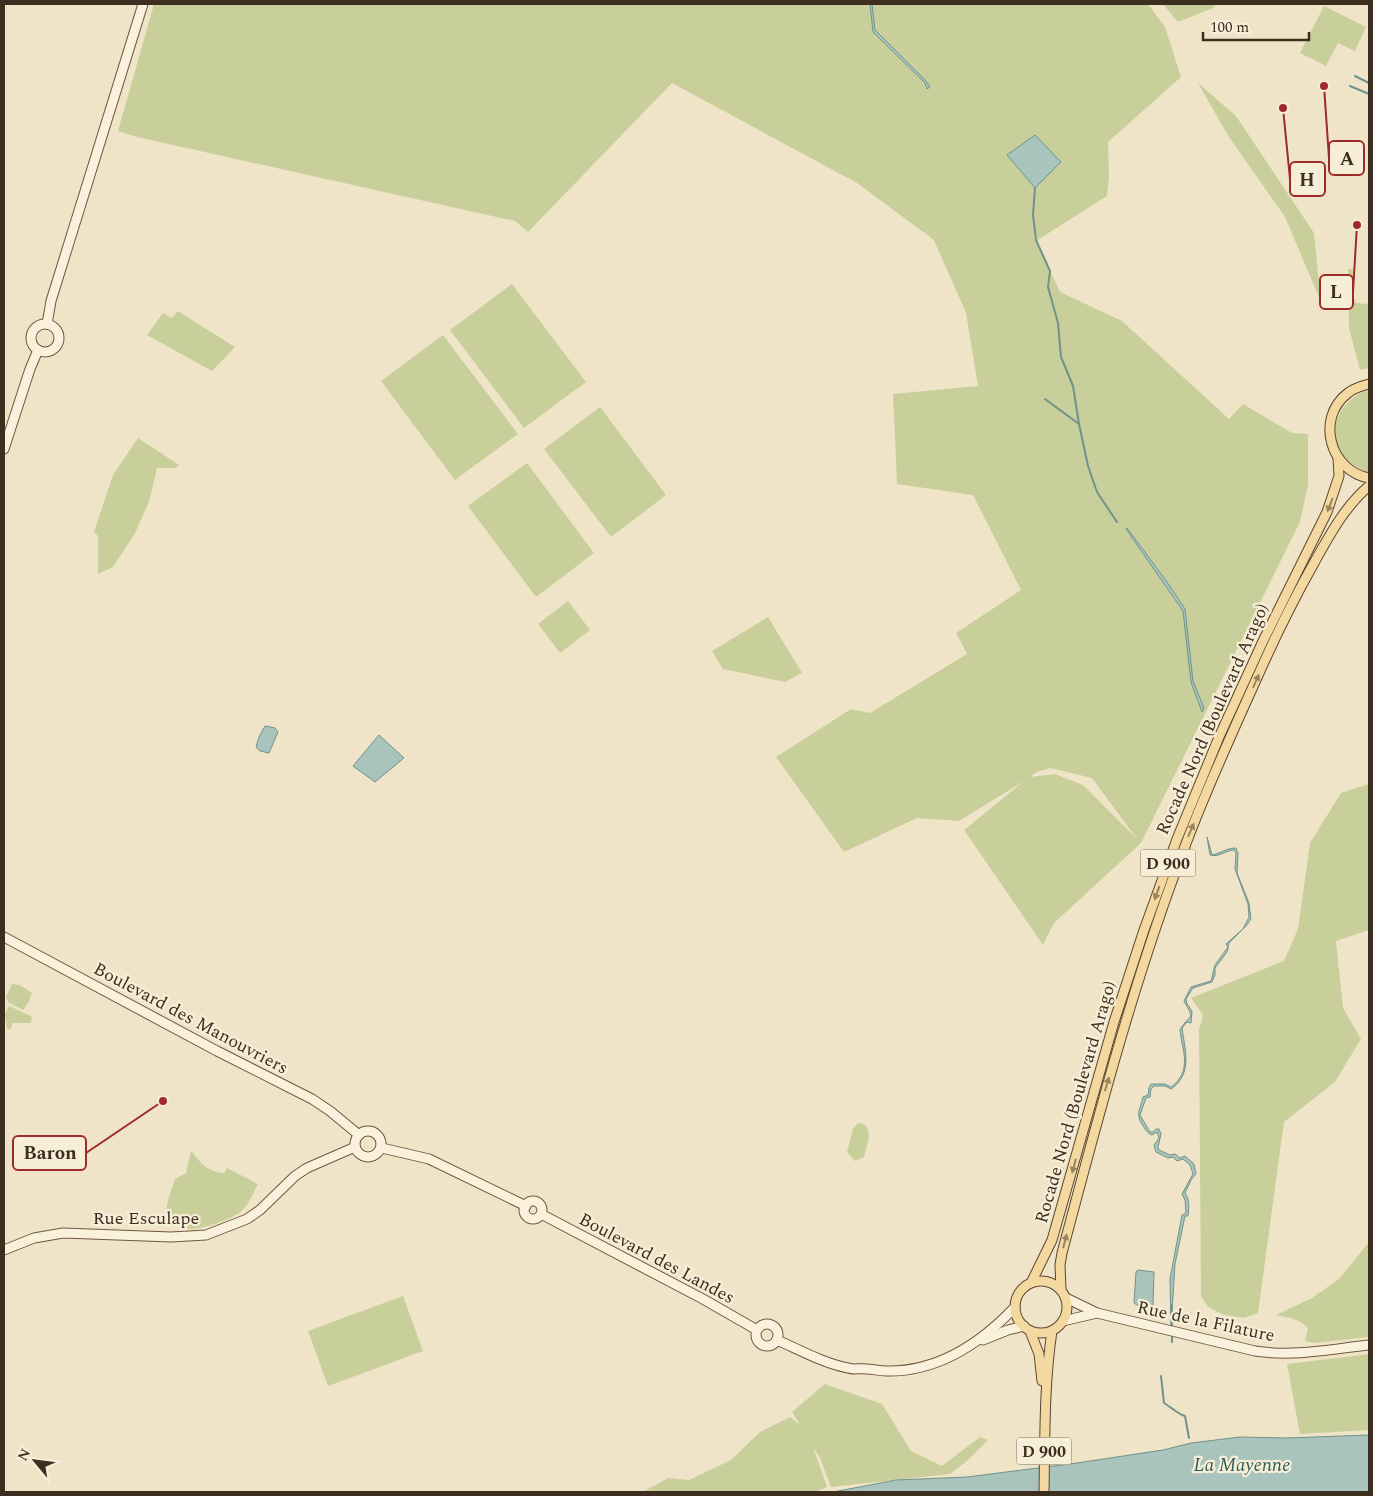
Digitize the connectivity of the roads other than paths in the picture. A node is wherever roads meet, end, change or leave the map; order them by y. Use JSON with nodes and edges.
{"nodes":[{"id":1,"x":143,"y":4,"type":"edge"},
{"id":2,"x":47,"y":324,"type":"junction"},
{"id":3,"x":38,"y":350,"type":"junction"},
{"id":4,"x":1369,"y":384,"type":"edge"},
{"id":5,"x":4,"y":449,"type":"edge"},
{"id":6,"x":1338,"y":458,"type":"junction"},
{"id":7,"x":1369,"y":478,"type":"edge"},
{"id":8,"x":1369,"y":486,"type":"edge"},
{"id":9,"x":4,"y":937,"type":"edge"},
{"id":10,"x":359,"y":1135,"type":"junction"},
{"id":11,"x":355,"y":1147,"type":"junction"},
{"id":12,"x":382,"y":1148,"type":"junction"},
{"id":13,"x":4,"y":1250,"type":"edge"},
{"id":14,"x":1031,"y":1283,"type":"junction"},
{"id":15,"x":1061,"y":1289,"type":"junction"},
{"id":16,"x":1066,"y":1298,"type":"junction"},
{"id":17,"x":1015,"y":1307,"type":"junction"},
{"id":18,"x":1097,"y":1313,"type":"junction"},
{"id":19,"x":1063,"y":1321,"type":"junction"},
{"id":20,"x":1027,"y":1329,"type":"junction"},
{"id":21,"x":757,"y":1330,"type":"junction"},
{"id":22,"x":1052,"y":1331,"type":"junction"},
{"id":23,"x":777,"y":1340,"type":"junction"},
{"id":24,"x":974,"y":1344,"type":"junction"},
{"id":25,"x":1369,"y":1344,"type":"edge"},
{"id":26,"x":1045,"y":1410,"type":"junction"},
{"id":27,"x":1044,"y":1492,"type":"edge"}],
"edges":[{"from":1,"to":2,"type":"street"},
{"from":2,"to":3,"type":"street"},
{"from":2,"to":3,"type":"street"},
{"from":3,"to":5,"type":"street"},
{"from":4,"to":6,"type":"main road"},
{"from":6,"to":7,"type":"main road"},
{"from":6,"to":14,"type":"main road","name":"Rocade Nord (Boulevard Arago)","number":"D 900","one_way":true},
{"from":15,"to":8,"type":"main road","name":"Rocade Nord (Boulevard Arago)","number":"D 900","one_way":true},
{"from":9,"to":10,"type":"street","name":"Boulevard des Manouvriers"},
{"from":10,"to":11,"type":"street"},
{"from":10,"to":12,"type":"street"},
{"from":11,"to":12,"type":"street"},
{"from":11,"to":13,"type":"street","name":"Rue Esculape"},
{"from":12,"to":21,"type":"street","name":"Boulevard des Landes"},
{"from":14,"to":15,"type":"main road"},
{"from":14,"to":17,"type":"main road"},
{"from":15,"to":16,"type":"main road"},
{"from":16,"to":18,"type":"street","name":"Rue de la Filature"},
{"from":16,"to":19,"type":"main road"},
{"from":17,"to":20,"type":"main road"},
{"from":17,"to":24,"type":"street"},
{"from":18,"to":19,"type":"street","name":"Rue de la Filature"},
{"from":18,"to":25,"type":"street","name":"Rue de la Filature"},
{"from":19,"to":22,"type":"main road"},
{"from":20,"to":22,"type":"main road"},
{"from":20,"to":24,"type":"street"},
{"from":20,"to":26,"type":"main road","number":"D 900"},
{"from":21,"to":23,"type":"street"},
{"from":21,"to":23,"type":"street"},
{"from":22,"to":26,"type":"main road","number":"D 900"},
{"from":23,"to":24,"type":"street"},
{"from":26,"to":27,"type":"main road","number":"D 900"}]}
